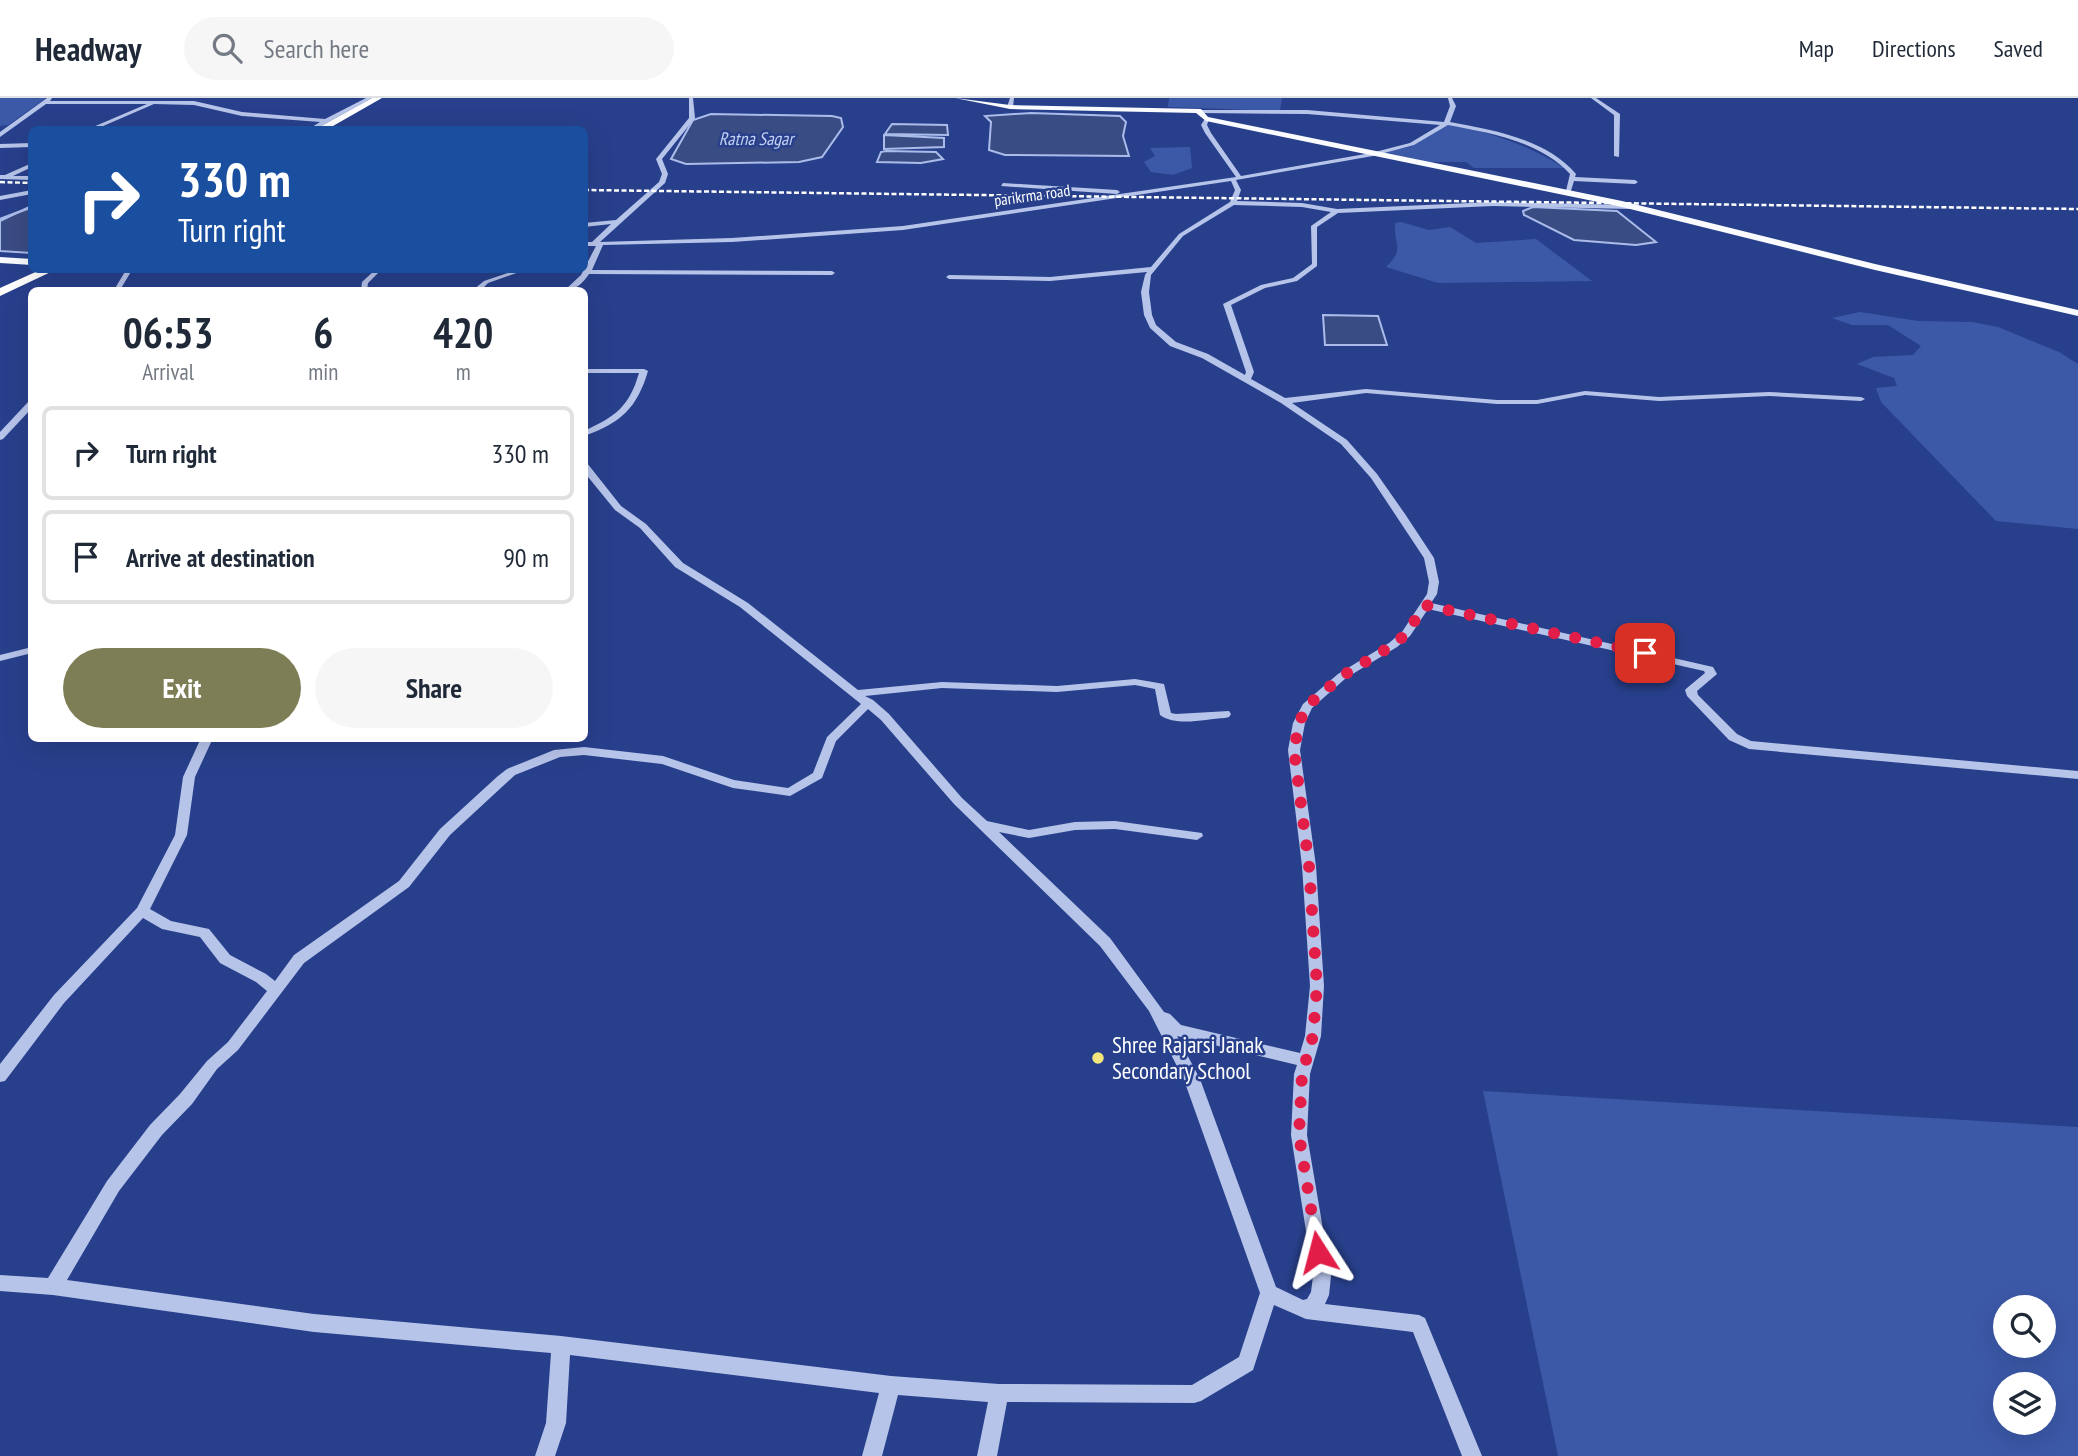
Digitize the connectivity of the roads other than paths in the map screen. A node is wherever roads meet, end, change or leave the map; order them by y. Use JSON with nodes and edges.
{"nodes":[{"id":1,"x":172,"y":98,"type":"edge"},
{"id":2,"x":370,"y":98,"type":"edge"},
{"id":3,"x":378,"y":98,"type":"edge"},
{"id":4,"x":691,"y":98,"type":"edge"},
{"id":5,"x":959,"y":98,"type":"edge"},
{"id":6,"x":1450,"y":98,"type":"edge"},
{"id":7,"x":1593,"y":98,"type":"edge"},
{"id":8,"x":48,"y":100,"type":"edge"},
{"id":9,"x":1011,"y":102,"type":"edge"},
{"id":10,"x":153,"y":104,"type":"junction"},
{"id":11,"x":1203,"y":115,"type":"junction"},
{"id":12,"x":326,"y":121,"type":"junction"},
{"id":13,"x":1446,"y":123,"type":"junction"},
{"id":14,"x":98,"y":126,"type":"edge"},
{"id":15,"x":317,"y":126,"type":"edge"},
{"id":16,"x":326,"y":126,"type":"edge"},
{"id":17,"x":0,"y":127,"type":"edge"},
{"id":18,"x":9,"y":129,"type":"junction"},
{"id":19,"x":0,"y":135,"type":"edge"},
{"id":20,"x":28,"y":145,"type":"edge"},
{"id":21,"x":0,"y":146,"type":"edge"},
{"id":22,"x":1371,"y":155,"type":"junction"},
{"id":23,"x":1617,"y":156,"type":"dead end"},
{"id":24,"x":28,"y":167,"type":"edge"},
{"id":25,"x":2,"y":177,"type":"edge"},
{"id":26,"x":28,"y":178,"type":"edge"},
{"id":27,"x":1236,"y":179,"type":"junction"},
{"id":28,"x":1574,"y":179,"type":"junction"},
{"id":29,"x":1635,"y":182,"type":"dead end"},
{"id":30,"x":1003,"y":185,"type":"dead end"},
{"id":31,"x":28,"y":193,"type":"edge"},
{"id":32,"x":1567,"y":194,"type":"junction"},
{"id":33,"x":1122,"y":195,"type":"junction"},
{"id":34,"x":0,"y":198,"type":"edge"},
{"id":35,"x":1233,"y":202,"type":"junction"},
{"id":36,"x":1631,"y":207,"type":"junction"},
{"id":37,"x":1337,"y":211,"type":"junction"},
{"id":38,"x":618,"y":222,"type":"junction"},
{"id":39,"x":588,"y":225,"type":"edge"},
{"id":40,"x":588,"y":244,"type":"edge"},
{"id":41,"x":596,"y":244,"type":"junction"},
{"id":42,"x":0,"y":260,"type":"edge"},
{"id":43,"x":28,"y":265,"type":"edge"},
{"id":44,"x":28,"y":267,"type":"edge"},
{"id":45,"x":1153,"y":269,"type":"junction"},
{"id":46,"x":588,"y":272,"type":"joint"},
{"id":47,"x":41,"y":273,"type":"edge"},
{"id":48,"x":375,"y":273,"type":"edge"},
{"id":49,"x":513,"y":273,"type":"edge"},
{"id":50,"x":587,"y":273,"type":"edge"},
{"id":51,"x":832,"y":273,"type":"dead end"},
{"id":52,"x":949,"y":277,"type":"dead end"},
{"id":53,"x":0,"y":285,"type":"edge"},
{"id":54,"x":364,"y":287,"type":"edge"},
{"id":55,"x":480,"y":287,"type":"edge"},
{"id":56,"x":574,"y":287,"type":"edge"},
{"id":57,"x":0,"y":292,"type":"edge"},
{"id":58,"x":2078,"y":313,"type":"edge"},
{"id":59,"x":588,"y":371,"type":"edge"},
{"id":60,"x":1247,"y":380,"type":"junction"},
{"id":61,"x":1861,"y":399,"type":"dead end"},
{"id":62,"x":1284,"y":401,"type":"junction"},
{"id":63,"x":28,"y":407,"type":"edge"},
{"id":64,"x":588,"y":432,"type":"edge"},
{"id":65,"x":0,"y":437,"type":"edge"},
{"id":66,"x":588,"y":470,"type":"edge"},
{"id":67,"x":1425,"y":605,"type":"junction"},
{"id":68,"x":28,"y":651,"type":"edge"},
{"id":69,"x":0,"y":659,"type":"edge"},
{"id":70,"x":863,"y":697,"type":"junction"},
{"id":71,"x":1225,"y":714,"type":"dead end"},
{"id":72,"x":205,"y":742,"type":"edge"},
{"id":73,"x":2078,"y":775,"type":"edge"},
{"id":74,"x":983,"y":825,"type":"junction"},
{"id":75,"x":1197,"y":836,"type":"dead end"},
{"id":76,"x":142,"y":911,"type":"junction"},
{"id":77,"x":276,"y":990,"type":"junction"},
{"id":78,"x":1154,"y":1007,"type":"junction"},
{"id":79,"x":1306,"y":1061,"type":"junction"},
{"id":80,"x":0,"y":1076,"type":"edge"},
{"id":81,"x":0,"y":1283,"type":"edge"},
{"id":82,"x":52,"y":1286,"type":"junction"},
{"id":83,"x":1269,"y":1293,"type":"junction"},
{"id":84,"x":1302,"y":1309,"type":"junction"},
{"id":85,"x":561,"y":1345,"type":"junction"},
{"id":86,"x":891,"y":1385,"type":"junction"},
{"id":87,"x":999,"y":1393,"type":"junction"},
{"id":88,"x":545,"y":1456,"type":"edge"},
{"id":89,"x":872,"y":1456,"type":"edge"},
{"id":90,"x":987,"y":1456,"type":"edge"},
{"id":91,"x":1472,"y":1456,"type":"edge"}],
"edges":[{"from":1,"to":10,"type":"street"},
{"from":2,"to":12,"type":"street"},
{"from":3,"to":16,"type":"highway"},
{"from":4,"to":38,"type":"street"},
{"from":5,"to":9,"type":"main road"},
{"from":6,"to":13,"type":"street"},
{"from":7,"to":23,"type":"street"},
{"from":8,"to":10,"type":"street"},
{"from":8,"to":18,"type":"street"},
{"from":9,"to":11,"type":"main road"},
{"from":10,"to":12,"type":"street"},
{"from":10,"to":14,"type":"street"},
{"from":11,"to":13,"type":"street"},
{"from":11,"to":22,"type":"main road"},
{"from":11,"to":27,"type":"street"},
{"from":12,"to":15,"type":"street"},
{"from":13,"to":22,"type":"street","name":"parikrma road"},
{"from":13,"to":28,"type":"street"},
{"from":17,"to":18,"type":"street"},
{"from":18,"to":19,"type":"street"},
{"from":20,"to":21,"type":"street"},
{"from":22,"to":27,"type":"street","name":"parikrma road"},
{"from":22,"to":32,"type":"main road"},
{"from":24,"to":25,"type":"street"},
{"from":25,"to":26,"type":"street"},
{"from":27,"to":33,"type":"street","name":"parikrma road"},
{"from":27,"to":35,"type":"street"},
{"from":28,"to":29,"type":"street"},
{"from":28,"to":32,"type":"street"},
{"from":30,"to":33,"type":"street"},
{"from":31,"to":34,"type":"street"},
{"from":32,"to":36,"type":"main road"},
{"from":33,"to":41,"type":"street","name":"parikrma road"},
{"from":35,"to":37,"type":"street"},
{"from":35,"to":45,"type":"street"},
{"from":36,"to":37,"type":"street"},
{"from":36,"to":58,"type":"main road"},
{"from":37,"to":60,"type":"street"},
{"from":38,"to":39,"type":"street"},
{"from":38,"to":41,"type":"street"},
{"from":40,"to":41,"type":"street","name":"parikrma road"},
{"from":41,"to":46,"type":"street"},
{"from":42,"to":43,"type":"main road"},
{"from":44,"to":53,"type":"highway"},
{"from":45,"to":52,"type":"street"},
{"from":45,"to":60,"type":"street"},
{"from":46,"to":51,"type":"street"},
{"from":47,"to":57,"type":"highway"},
{"from":48,"to":54,"type":"street"},
{"from":49,"to":55,"type":"street"},
{"from":50,"to":56,"type":"street"},
{"from":59,"to":64,"type":"street"},
{"from":60,"to":62,"type":"street"},
{"from":61,"to":62,"type":"street"},
{"from":62,"to":67,"type":"street"},
{"from":63,"to":65,"type":"street"},
{"from":66,"to":70,"type":"street"},
{"from":67,"to":73,"type":"street"},
{"from":67,"to":79,"type":"street"},
{"from":68,"to":69,"type":"street"},
{"from":70,"to":71,"type":"street"},
{"from":70,"to":74,"type":"street"},
{"from":70,"to":77,"type":"street"},
{"from":72,"to":76,"type":"street"},
{"from":74,"to":75,"type":"street"},
{"from":74,"to":78,"type":"street"},
{"from":76,"to":77,"type":"street"},
{"from":76,"to":80,"type":"street"},
{"from":77,"to":82,"type":"street"},
{"from":78,"to":79,"type":"street"},
{"from":78,"to":83,"type":"street"},
{"from":79,"to":84,"type":"street"},
{"from":81,"to":82,"type":"street"},
{"from":82,"to":85,"type":"street"},
{"from":83,"to":84,"type":"street"},
{"from":83,"to":87,"type":"street"},
{"from":84,"to":91,"type":"street"},
{"from":85,"to":86,"type":"street"},
{"from":85,"to":88,"type":"street"},
{"from":86,"to":87,"type":"street"},
{"from":86,"to":89,"type":"street"},
{"from":87,"to":90,"type":"street"}]}
